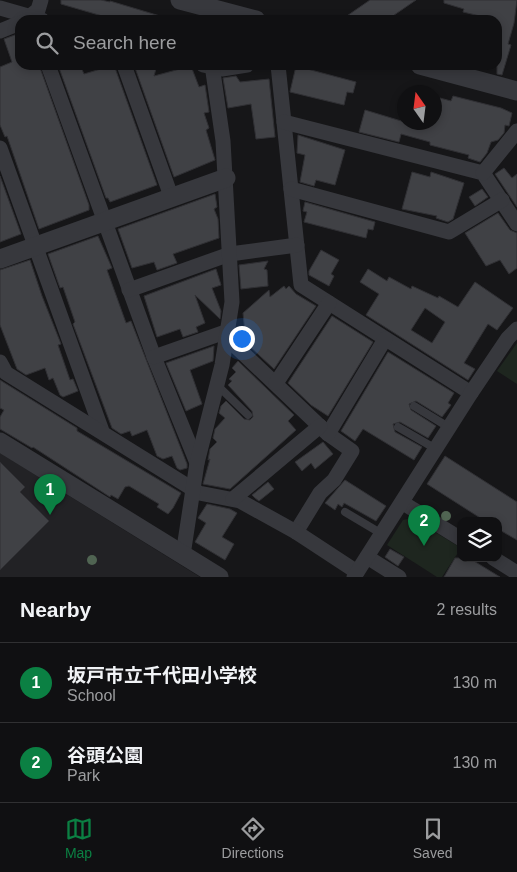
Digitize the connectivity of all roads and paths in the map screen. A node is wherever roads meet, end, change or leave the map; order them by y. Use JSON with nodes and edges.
{"nodes":[{"id":1,"x":41,"y":0,"type":"edge"},
{"id":2,"x":180,"y":0,"type":"edge"},
{"id":3,"x":0,"y":8,"type":"edge"},
{"id":4,"x":227,"y":11,"type":"edge"},
{"id":5,"x":18,"y":15,"type":"edge"},
{"id":6,"x":34,"y":15,"type":"edge"},
{"id":7,"x":240,"y":15,"type":"edge"},
{"id":8,"x":15,"y":26,"type":"edge"},
{"id":9,"x":0,"y":31,"type":"edge"},
{"id":10,"x":50,"y":70,"type":"edge"},
{"id":11,"x":126,"y":70,"type":"edge"},
{"id":12,"x":209,"y":70,"type":"edge"},
{"id":13,"x":279,"y":70,"type":"edge"},
{"id":14,"x":440,"y":70,"type":"edge"},
{"id":15,"x":516,"y":89,"type":"edge"},
{"id":16,"x":284,"y":122,"type":"junction"},
{"id":17,"x":517,"y":132,"type":"edge"},
{"id":18,"x":0,"y":148,"type":"edge"},
{"id":19,"x":483,"y":173,"type":"junction"},
{"id":20,"x":226,"y":178,"type":"junction"},
{"id":21,"x":291,"y":189,"type":"junction"},
{"id":22,"x":171,"y":196,"type":"junction"},
{"id":23,"x":502,"y":200,"type":"junction"},
{"id":24,"x":104,"y":221,"type":"junction"},
{"id":25,"x":517,"y":224,"type":"edge"},
{"id":26,"x":36,"y":245,"type":"junction"},
{"id":27,"x":297,"y":245,"type":"junction"},
{"id":28,"x":230,"y":254,"type":"junction"},
{"id":29,"x":0,"y":259,"type":"edge"},
{"id":30,"x":129,"y":290,"type":"junction"},
{"id":31,"x":329,"y":303,"type":"junction"},
{"id":32,"x":517,"y":329,"type":"edge"},
{"id":33,"x":227,"y":335,"type":"junction"},
{"id":34,"x":385,"y":339,"type":"junction"},
{"id":35,"x":154,"y":357,"type":"junction"},
{"id":36,"x":0,"y":362,"type":"edge"},
{"id":37,"x":276,"y":383,"type":"junction"},
{"id":38,"x":216,"y":384,"type":"junction"},
{"id":39,"x":472,"y":393,"type":"junction"},
{"id":40,"x":414,"y":406,"type":"dead end"},
{"id":41,"x":248,"y":414,"type":"dead end"},
{"id":42,"x":398,"y":426,"type":"dead end"},
{"id":43,"x":450,"y":428,"type":"junction"},
{"id":44,"x":324,"y":430,"type":"junction"},
{"id":45,"x":102,"y":431,"type":"junction"},
{"id":46,"x":0,"y":442,"type":"edge"},
{"id":47,"x":436,"y":450,"type":"junction"},
{"id":48,"x":197,"y":463,"type":"junction"},
{"id":49,"x":194,"y":489,"type":"junction"},
{"id":50,"x":233,"y":499,"type":"junction"},
{"id":51,"x":403,"y":503,"type":"junction"},
{"id":52,"x":345,"y":512,"type":"dead end"},
{"id":53,"x":296,"y":532,"type":"junction"},
{"id":54,"x":382,"y":534,"type":"junction"},
{"id":55,"x":457,"y":537,"type":"edge"},
{"id":56,"x":183,"y":555,"type":"junction"},
{"id":57,"x":367,"y":556,"type":"junction"},
{"id":58,"x":499,"y":562,"type":"edge"},
{"id":59,"x":517,"y":573,"type":"edge"},
{"id":60,"x":355,"y":574,"type":"edge"},
{"id":61,"x":219,"y":577,"type":"edge"},
{"id":62,"x":398,"y":577,"type":"edge"}],
"edges":[{"from":1,"to":6,"type":"street"},
{"from":2,"to":4,"type":"street"},
{"from":3,"to":5,"type":"street"},
{"from":4,"to":7,"type":"street"},
{"from":8,"to":9,"type":"street"},
{"from":10,"to":24,"type":"street"},
{"from":11,"to":22,"type":"street"},
{"from":12,"to":20,"type":"street"},
{"from":13,"to":16,"type":"street"},
{"from":14,"to":15,"type":"street"},
{"from":16,"to":19,"type":"street"},
{"from":16,"to":21,"type":"street"},
{"from":17,"to":19,"type":"street"},
{"from":18,"to":26,"type":"street"},
{"from":19,"to":23,"type":"street"},
{"from":20,"to":22,"type":"street"},
{"from":20,"to":28,"type":"street"},
{"from":21,"to":23,"type":"street"},
{"from":21,"to":27,"type":"street"},
{"from":22,"to":24,"type":"street"},
{"from":23,"to":25,"type":"street"},
{"from":24,"to":26,"type":"street"},
{"from":24,"to":30,"type":"street"},
{"from":26,"to":29,"type":"street"},
{"from":26,"to":45,"type":"street"},
{"from":27,"to":28,"type":"street"},
{"from":27,"to":31,"type":"street"},
{"from":28,"to":30,"type":"street"},
{"from":28,"to":33,"type":"street"},
{"from":30,"to":35,"type":"street"},
{"from":31,"to":34,"type":"street"},
{"from":31,"to":37,"type":"street"},
{"from":32,"to":39,"type":"street"},
{"from":33,"to":35,"type":"street"},
{"from":33,"to":37,"type":"street"},
{"from":33,"to":38,"type":"street"},
{"from":34,"to":39,"type":"street"},
{"from":34,"to":44,"type":"street"},
{"from":35,"to":48,"type":"street"},
{"from":36,"to":45,"type":"street"},
{"from":37,"to":44,"type":"street"},
{"from":38,"to":41,"type":"lane"},
{"from":38,"to":48,"type":"street"},
{"from":39,"to":43,"type":"street"},
{"from":40,"to":43,"type":"lane"},
{"from":42,"to":47,"type":"lane"},
{"from":43,"to":47,"type":"street"},
{"from":44,"to":50,"type":"street"},
{"from":44,"to":53,"type":"street"},
{"from":45,"to":49,"type":"street"},
{"from":46,"to":56,"type":"street"},
{"from":47,"to":51,"type":"street"},
{"from":48,"to":49,"type":"street"},
{"from":49,"to":50,"type":"street"},
{"from":49,"to":56,"type":"street"},
{"from":50,"to":53,"type":"street"},
{"from":51,"to":54,"type":"street"},
{"from":51,"to":55,"type":"street"},
{"from":52,"to":54,"type":"lane"},
{"from":53,"to":60,"type":"street"},
{"from":54,"to":57,"type":"street"},
{"from":56,"to":61,"type":"street"},
{"from":57,"to":60,"type":"street"},
{"from":57,"to":62,"type":"street"},
{"from":58,"to":59,"type":"street"}]}
